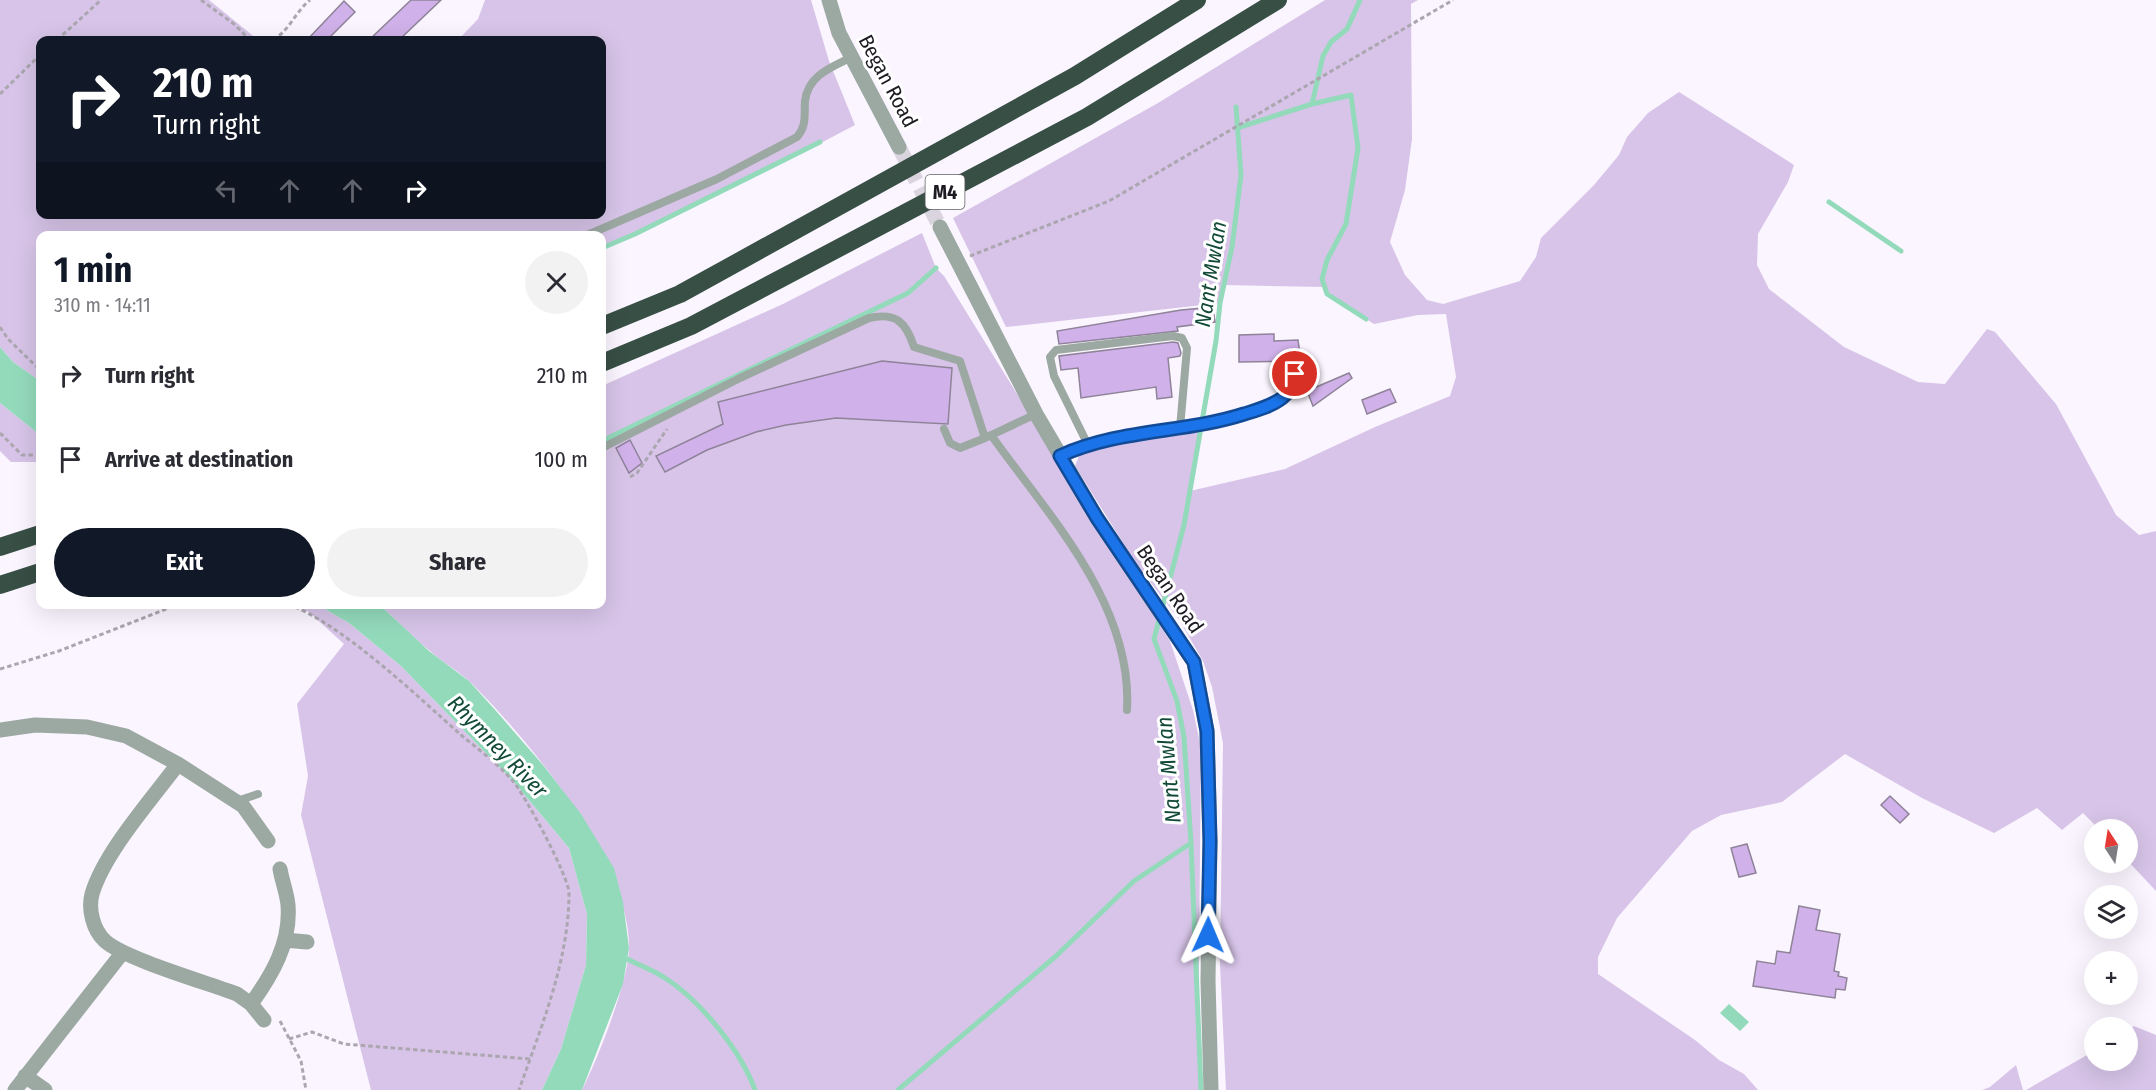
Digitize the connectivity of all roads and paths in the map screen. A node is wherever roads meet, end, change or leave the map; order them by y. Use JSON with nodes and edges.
{"nodes":[{"id":1,"x":101,"y":0,"type":"edge"},
{"id":2,"x":201,"y":0,"type":"edge"},
{"id":3,"x":310,"y":0,"type":"edge"},
{"id":4,"x":829,"y":0,"type":"edge"},
{"id":5,"x":1197,"y":0,"type":"edge"},
{"id":6,"x":1278,"y":0,"type":"edge"},
{"id":7,"x":1453,"y":0,"type":"edge"},
{"id":8,"x":61,"y":36,"type":"edge"},
{"id":9,"x":246,"y":36,"type":"edge"},
{"id":10,"x":281,"y":36,"type":"edge"},
{"id":11,"x":852,"y":57,"type":"junction"},
{"id":12,"x":36,"y":59,"type":"edge"},
{"id":13,"x":0,"y":94,"type":"edge"},
{"id":14,"x":899,"y":147,"type":"tunnel mouth"},
{"id":15,"x":940,"y":227,"type":"tunnel mouth"},
{"id":16,"x":597,"y":231,"type":"edge"},
{"id":17,"x":958,"y":262,"type":"junction"},
{"id":18,"x":606,"y":324,"type":"edge"},
{"id":19,"x":0,"y":327,"type":"edge"},
{"id":20,"x":606,"y":361,"type":"edge"},
{"id":21,"x":36,"y":366,"type":"edge"},
{"id":22,"x":1295,"y":374,"type":"dead end"},
{"id":23,"x":1036,"y":414,"type":"junction"},
{"id":24,"x":670,"y":415,"type":"junction"},
{"id":25,"x":1180,"y":428,"type":"junction"},
{"id":26,"x":944,"y":429,"type":"dead end"},
{"id":27,"x":0,"y":433,"type":"edge"},
{"id":28,"x":988,"y":436,"type":"junction"},
{"id":29,"x":1088,"y":445,"type":"junction"},
{"id":30,"x":606,"y":446,"type":"edge"},
{"id":31,"x":36,"y":455,"type":"edge"},
{"id":32,"x":1060,"y":456,"type":"junction"},
{"id":33,"x":630,"y":477,"type":"dead end"},
{"id":34,"x":36,"y":535,"type":"edge"},
{"id":35,"x":0,"y":547,"type":"edge"},
{"id":36,"x":36,"y":573,"type":"edge"},
{"id":37,"x":0,"y":585,"type":"edge"},
{"id":38,"x":166,"y":609,"type":"edge"},
{"id":39,"x":301,"y":609,"type":"edge"},
{"id":40,"x":0,"y":669,"type":"edge"},
{"id":41,"x":1127,"y":710,"type":"dead end"},
{"id":42,"x":0,"y":729,"type":"edge"},
{"id":43,"x":178,"y":764,"type":"junction"},
{"id":44,"x":258,"y":794,"type":"dead end"},
{"id":45,"x":237,"y":801,"type":"junction"},
{"id":46,"x":268,"y":841,"type":"dead end"},
{"id":47,"x":280,"y":869,"type":"dead end"},
{"id":48,"x":285,"y":940,"type":"junction"},
{"id":49,"x":308,"y":942,"type":"dead end"},
{"id":50,"x":123,"y":952,"type":"junction"},
{"id":51,"x":251,"y":1004,"type":"junction"},
{"id":52,"x":264,"y":1020,"type":"joint"},
{"id":53,"x":289,"y":1039,"type":"junction"},
{"id":54,"x":530,"y":1059,"type":"junction"},
{"id":55,"x":26,"y":1076,"type":"junction"},
{"id":56,"x":15,"y":1090,"type":"edge"},
{"id":57,"x":45,"y":1090,"type":"edge"},
{"id":58,"x":306,"y":1090,"type":"edge"},
{"id":59,"x":519,"y":1090,"type":"edge"},
{"id":60,"x":1212,"y":1090,"type":"edge"}],
"edges":[{"from":1,"to":8,"type":"path"},
{"from":2,"to":9,"type":"path"},
{"from":3,"to":10,"type":"path"},
{"from":4,"to":11,"type":"street","name":"Began Road"},
{"from":5,"to":18,"type":"highway","number":"M4"},
{"from":6,"to":20,"type":"highway","number":"M4"},
{"from":7,"to":17,"type":"path"},
{"from":11,"to":14,"type":"street","name":"Began Road"},
{"from":11,"to":16,"type":"lane"},
{"from":12,"to":13,"type":"path"},
{"from":15,"to":17,"type":"street","name":"Began Road"},
{"from":17,"to":23,"type":"street","name":"Began Road"},
{"from":19,"to":21,"type":"path"},
{"from":22,"to":25,"type":"lane"},
{"from":23,"to":28,"type":"lane"},
{"from":23,"to":32,"type":"street","name":"Began Road"},
{"from":24,"to":28,"type":"lane"},
{"from":24,"to":30,"type":"lane"},
{"from":24,"to":33,"type":"path"},
{"from":25,"to":29,"type":"lane"},
{"from":25,"to":29,"type":"lane"},
{"from":26,"to":28,"type":"lane"},
{"from":27,"to":31,"type":"path"},
{"from":28,"to":41,"type":"lane"},
{"from":29,"to":32,"type":"lane"},
{"from":32,"to":60,"type":"street","name":"Began Road"},
{"from":34,"to":35,"type":"highway"},
{"from":36,"to":37,"type":"highway"},
{"from":38,"to":40,"type":"path"},
{"from":39,"to":54,"type":"path"},
{"from":42,"to":43,"type":"street"},
{"from":43,"to":45,"type":"street"},
{"from":43,"to":50,"type":"street"},
{"from":44,"to":45,"type":"lane"},
{"from":45,"to":46,"type":"street"},
{"from":47,"to":48,"type":"street"},
{"from":48,"to":49,"type":"street"},
{"from":48,"to":51,"type":"street"},
{"from":50,"to":51,"type":"street"},
{"from":50,"to":55,"type":"street"},
{"from":51,"to":52,"type":"street"},
{"from":52,"to":53,"type":"path"},
{"from":53,"to":54,"type":"path"},
{"from":53,"to":58,"type":"path"},
{"from":54,"to":59,"type":"path"},
{"from":55,"to":56,"type":"street"},
{"from":55,"to":57,"type":"street"}]}
